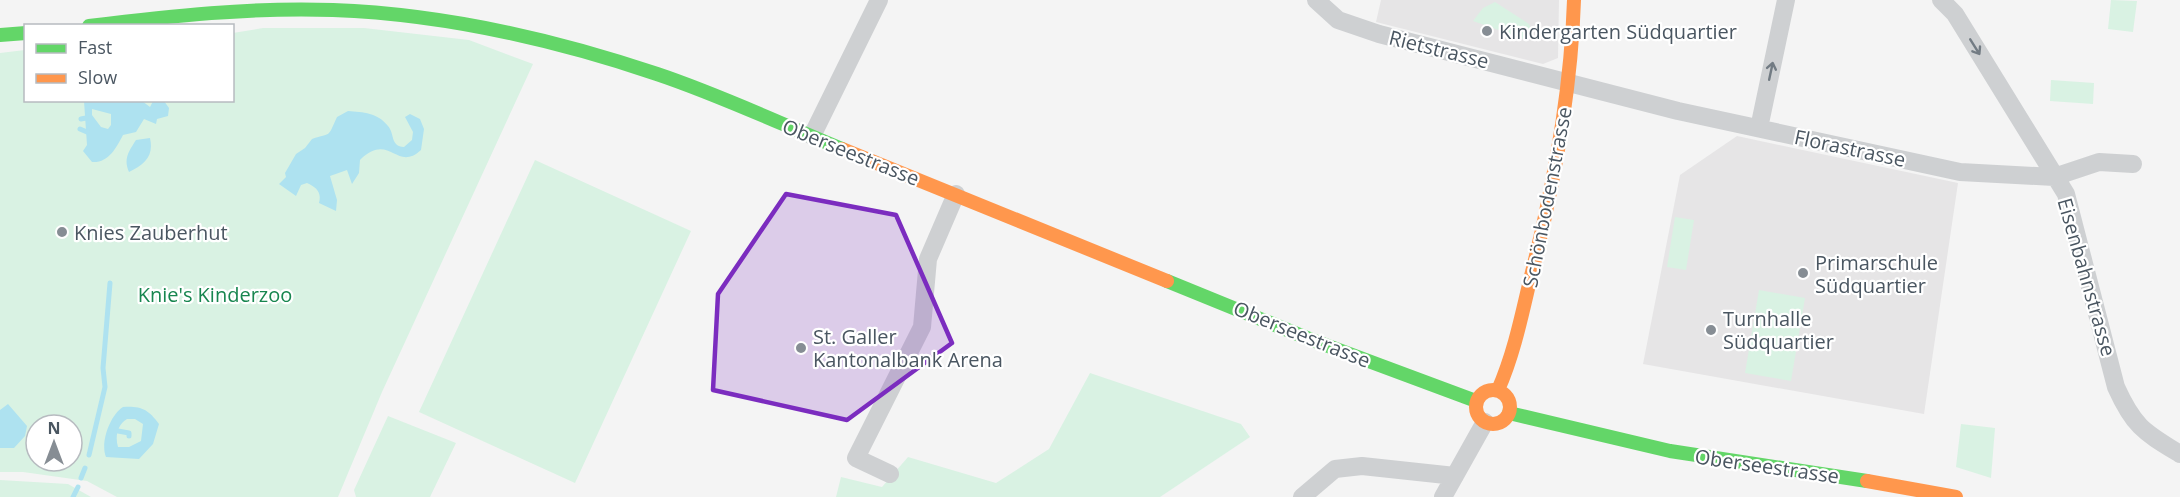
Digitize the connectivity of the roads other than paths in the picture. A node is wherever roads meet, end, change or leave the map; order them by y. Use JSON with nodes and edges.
{"nodes":[{"id":1,"x":879,"y":0,"type":"edge"},
{"id":2,"x":1316,"y":0,"type":"edge"},
{"id":3,"x":1574,"y":0,"type":"edge"},
{"id":4,"x":1786,"y":0,"type":"edge"},
{"id":5,"x":1941,"y":0,"type":"edge"},
{"id":6,"x":200,"y":8,"type":"edge"},
{"id":7,"x":101,"y":24,"type":"edge"},
{"id":8,"x":24,"y":33,"type":"edge"},
{"id":9,"x":0,"y":35,"type":"edge"},
{"id":10,"x":1569,"y":83,"type":"junction"},
{"id":11,"x":1759,"y":128,"type":"junction"},
{"id":12,"x":812,"y":136,"type":"junction"},
{"id":13,"x":2133,"y":164,"type":"dead end"},
{"id":14,"x":2054,"y":177,"type":"junction"},
{"id":15,"x":956,"y":194,"type":"junction"},
{"id":16,"x":1498,"y":390,"type":"junction"},
{"id":17,"x":1476,"y":401,"type":"junction"},
{"id":18,"x":1509,"y":413,"type":"junction"},
{"id":19,"x":1485,"y":422,"type":"junction"},
{"id":20,"x":2180,"y":454,"type":"edge"},
{"id":21,"x":890,"y":474,"type":"dead end"},
{"id":22,"x":1455,"y":476,"type":"junction"},
{"id":23,"x":1930,"y":494,"type":"edge"},
{"id":24,"x":1302,"y":497,"type":"edge"},
{"id":25,"x":1443,"y":497,"type":"edge"},
{"id":26,"x":1956,"y":497,"type":"edge"}],
"edges":[{"from":1,"to":12,"type":"street"},
{"from":2,"to":10,"type":"street","name":"Rietstrasse"},
{"from":3,"to":10,"type":"street","name":"Schönbodenstrasse"},
{"from":11,"to":4,"type":"street","one_way":true},
{"from":5,"to":14,"type":"street","name":"Eisenbahnstrasse","one_way":true},
{"from":6,"to":7,"type":"street","name":"Oberseestrasse"},
{"from":6,"to":12,"type":"street","name":"Oberseestrasse"},
{"from":8,"to":9,"type":"street"},
{"from":10,"to":11,"type":"street","name":"Florastrasse"},
{"from":10,"to":16,"type":"street","name":"Schönbodenstrasse"},
{"from":11,"to":14,"type":"street","name":"Florastrasse"},
{"from":12,"to":15,"type":"street","name":"Oberseestrasse"},
{"from":13,"to":14,"type":"street","name":"Florastrasse"},
{"from":14,"to":20,"type":"street","name":"Eisenbahnstrasse"},
{"from":15,"to":17,"type":"street","name":"Oberseestrasse"},
{"from":15,"to":21,"type":"street"},
{"from":16,"to":17,"type":"street"},
{"from":16,"to":18,"type":"street"},
{"from":17,"to":19,"type":"street"},
{"from":18,"to":19,"type":"street"},
{"from":18,"to":23,"type":"street","name":"Oberseestrasse"},
{"from":19,"to":22,"type":"street"},
{"from":22,"to":24,"type":"street"},
{"from":22,"to":25,"type":"street"},
{"from":23,"to":26,"type":"street","name":"Oberseestrasse"}]}
